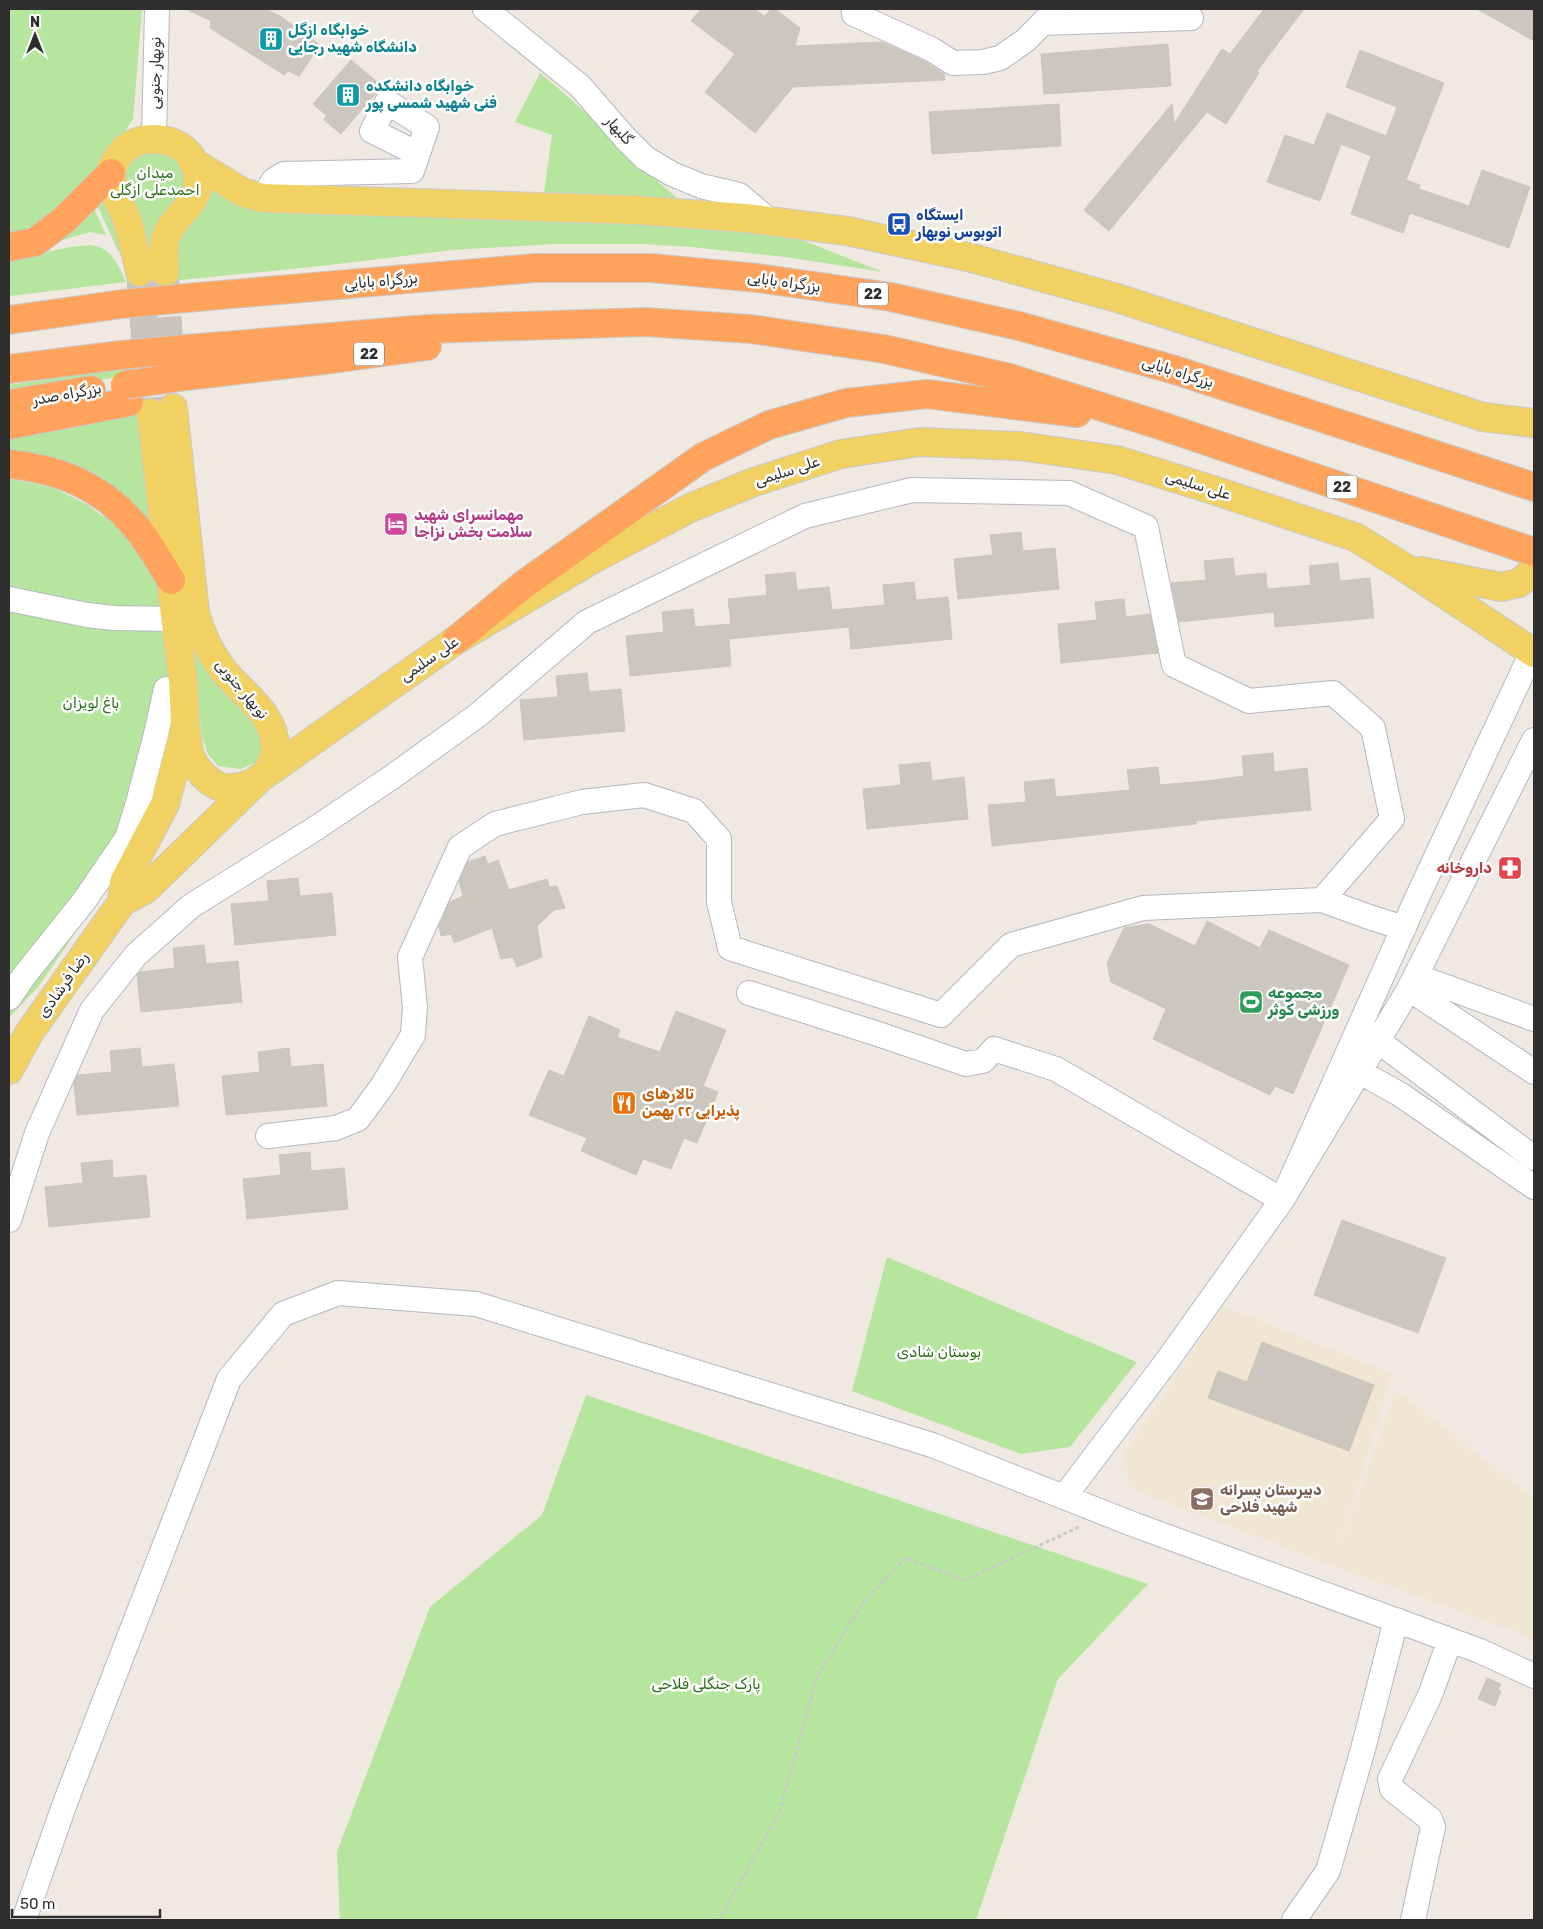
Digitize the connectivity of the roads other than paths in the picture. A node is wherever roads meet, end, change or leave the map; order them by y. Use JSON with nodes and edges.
{"nodes":[{"id":1,"x":157,"y":9,"type":"edge"},
{"id":2,"x":485,"y":9,"type":"edge"},
{"id":3,"x":854,"y":9,"type":"edge"},
{"id":4,"x":1049,"y":16,"type":"edge"},
{"id":5,"x":1191,"y":18,"type":"dead end"},
{"id":6,"x":154,"y":138,"type":"junction"},
{"id":7,"x":418,"y":154,"type":"dead end"},
{"id":8,"x":193,"y":162,"type":"junction"},
{"id":9,"x":111,"y":173,"type":"junction"},
{"id":10,"x":262,"y":198,"type":"junction"},
{"id":11,"x":771,"y":222,"type":"junction"},
{"id":12,"x":9,"y":248,"type":"edge"},
{"id":13,"x":9,"y":320,"type":"edge"},
{"id":14,"x":549,"y":324,"type":"junction"},
{"id":15,"x":9,"y":369,"type":"edge"},
{"id":16,"x":163,"y":389,"type":"junction"},
{"id":17,"x":9,"y":404,"type":"edge"},
{"id":18,"x":1532,"y":422,"type":"edge"},
{"id":19,"x":9,"y":425,"type":"edge"},
{"id":20,"x":1159,"y":425,"type":"junction"},
{"id":21,"x":9,"y":464,"type":"edge"},
{"id":22,"x":1534,"y":487,"type":"edge"},
{"id":23,"x":1532,"y":557,"type":"edge"},
{"id":24,"x":1407,"y":568,"type":"junction"},
{"id":25,"x":171,"y":580,"type":"junction"},
{"id":26,"x":9,"y":599,"type":"edge"},
{"id":27,"x":175,"y":620,"type":"junction"},
{"id":28,"x":456,"y":640,"type":"junction"},
{"id":29,"x":1533,"y":649,"type":"edge"},
{"id":30,"x":166,"y":689,"type":"dead end"},
{"id":31,"x":185,"y":728,"type":"junction"},
{"id":32,"x":1534,"y":740,"type":"edge"},
{"id":33,"x":260,"y":778,"type":"junction"},
{"id":34,"x":138,"y":803,"type":"junction"},
{"id":35,"x":165,"y":804,"type":"junction"},
{"id":36,"x":1322,"y":900,"type":"junction"},
{"id":37,"x":122,"y":902,"type":"junction"},
{"id":38,"x":1404,"y":928,"type":"junction"},
{"id":39,"x":1412,"y":982,"type":"junction"},
{"id":40,"x":749,"y":993,"type":"dead end"},
{"id":41,"x":9,"y":998,"type":"edge"},
{"id":42,"x":1534,"y":1019,"type":"edge"},
{"id":43,"x":1378,"y":1040,"type":"junction"},
{"id":44,"x":9,"y":1070,"type":"edge"},
{"id":45,"x":1360,"y":1072,"type":"junction"},
{"id":46,"x":1534,"y":1072,"type":"edge"},
{"id":47,"x":268,"y":1136,"type":"dead end"},
{"id":48,"x":1534,"y":1158,"type":"edge"},
{"id":49,"x":1534,"y":1187,"type":"edge"},
{"id":50,"x":1282,"y":1200,"type":"junction"},
{"id":51,"x":9,"y":1220,"type":"edge"},
{"id":52,"x":1064,"y":1497,"type":"junction"},
{"id":53,"x":1396,"y":1620,"type":"junction"},
{"id":54,"x":1450,"y":1640,"type":"junction"},
{"id":55,"x":1534,"y":1676,"type":"edge"},
{"id":56,"x":24,"y":1920,"type":"edge"},
{"id":57,"x":1294,"y":1920,"type":"edge"},
{"id":58,"x":1413,"y":1920,"type":"edge"}],
"edges":[{"from":1,"to":6,"type":"street","name":"نوبهار جنوبی"},
{"from":2,"to":11,"type":"street","name":"گلبهار"},
{"from":3,"to":4,"type":"street"},
{"from":4,"to":5,"type":"street"},
{"from":6,"to":8,"type":"main road"},
{"from":6,"to":9,"type":"main road"},
{"from":7,"to":10,"type":"street"},
{"from":8,"to":9,"type":"main road"},
{"from":8,"to":10,"type":"main road"},
{"from":9,"to":12,"type":"highway"},
{"from":10,"to":11,"type":"main road"},
{"from":11,"to":18,"type":"main road"},
{"from":13,"to":22,"type":"highway","name":"بزرگراه بابایی","number":"22","bridge":true},
{"from":14,"to":16,"type":"highway","number":"22"},
{"from":14,"to":16,"type":"highway","number":"22"},
{"from":14,"to":20,"type":"highway","number":"22"},
{"from":15,"to":16,"type":"highway","bridge":true},
{"from":16,"to":17,"type":"highway","name":"بزرگراه صدر","number":"22"},
{"from":16,"to":19,"type":"highway"},
{"from":16,"to":25,"type":"main road","name":"نوبهار جنوبی"},
{"from":16,"to":33,"type":"main road","name":"نوبهار جنوبی"},
{"from":20,"to":23,"type":"highway","number":"22"},
{"from":20,"to":28,"type":"highway"},
{"from":21,"to":25,"type":"highway"},
{"from":23,"to":24,"type":"main road"},
{"from":24,"to":28,"type":"main road","name":"علی سلیمی"},
{"from":24,"to":29,"type":"main road","name":"علی سلیمی"},
{"from":25,"to":27,"type":"main road","name":"نوبهار جنوبی"},
{"from":26,"to":27,"type":"street"},
{"from":27,"to":31,"type":"main road","name":"نوبهار جنوبی"},
{"from":28,"to":33,"type":"main road","name":"علی سلیمی"},
{"from":29,"to":38,"type":"street"},
{"from":30,"to":34,"type":"street"},
{"from":31,"to":33,"type":"main road","name":"نوبهار جنوبی"},
{"from":31,"to":35,"type":"main road"},
{"from":32,"to":39,"type":"street"},
{"from":33,"to":37,"type":"main road","name":"علی سلیمی"},
{"from":34,"to":35,"type":"street"},
{"from":34,"to":41,"type":"street"},
{"from":35,"to":37,"type":"main road"},
{"from":36,"to":38,"type":"street"},
{"from":36,"to":47,"type":"street"},
{"from":36,"to":51,"type":"street"},
{"from":37,"to":44,"type":"main road","name":"رضا فرشادی"},
{"from":38,"to":50,"type":"street"},
{"from":39,"to":42,"type":"street"},
{"from":39,"to":43,"type":"street"},
{"from":39,"to":46,"type":"street"},
{"from":40,"to":50,"type":"street"},
{"from":43,"to":45,"type":"street"},
{"from":43,"to":48,"type":"street"},
{"from":45,"to":49,"type":"street"},
{"from":45,"to":50,"type":"street"},
{"from":50,"to":52,"type":"street"},
{"from":52,"to":53,"type":"street"},
{"from":52,"to":56,"type":"street"},
{"from":53,"to":54,"type":"street"},
{"from":53,"to":57,"type":"street"},
{"from":54,"to":55,"type":"street"},
{"from":54,"to":58,"type":"street"}]}
